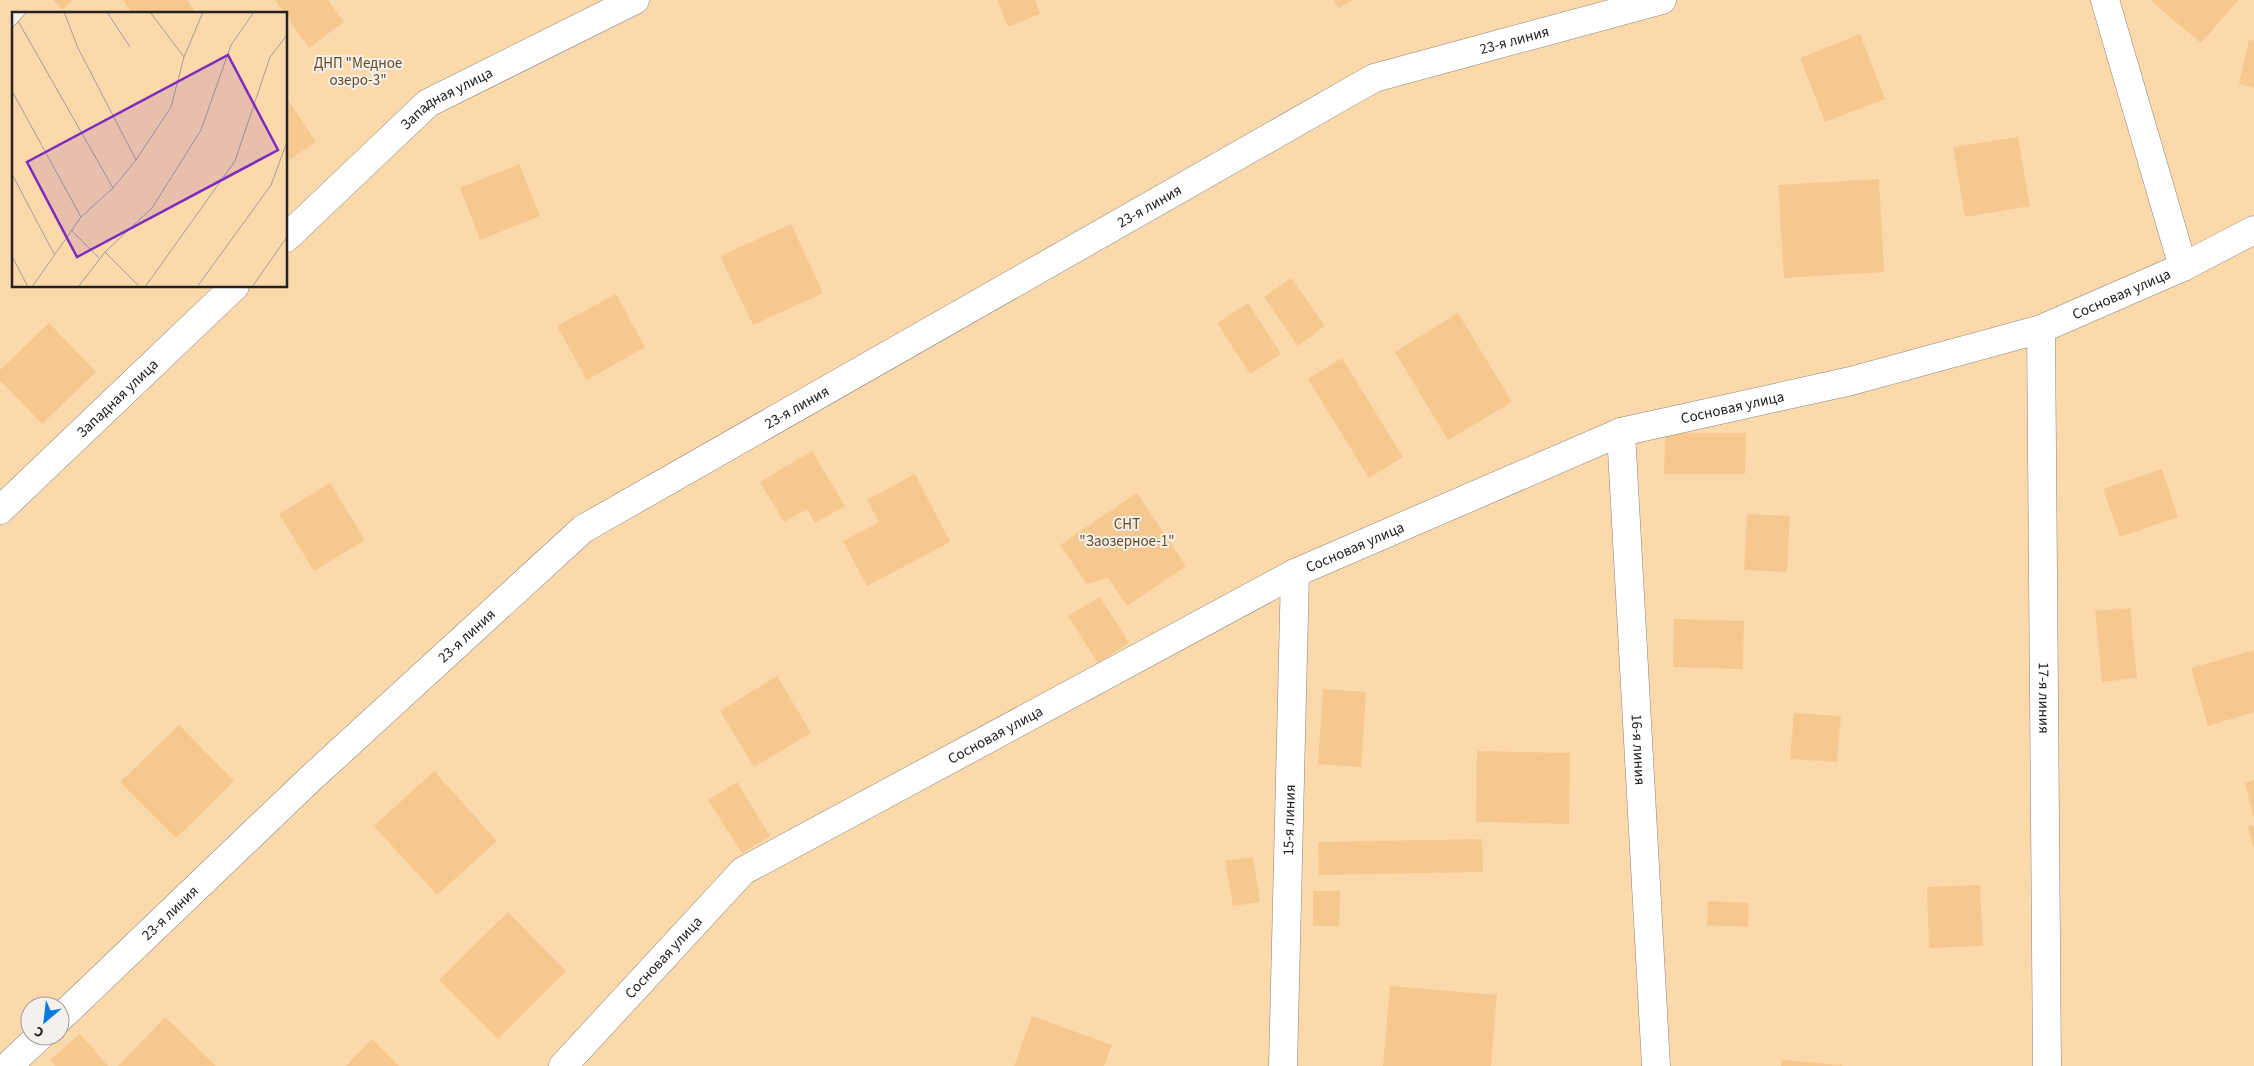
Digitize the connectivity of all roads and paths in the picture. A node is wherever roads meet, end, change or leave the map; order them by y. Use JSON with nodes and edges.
{"nodes":[{"id":1,"x":635,"y":0,"type":"edge"},
{"id":2,"x":1662,"y":0,"type":"edge"},
{"id":3,"x":2105,"y":0,"type":"edge"},
{"id":4,"x":2254,"y":230,"type":"edge"},
{"id":5,"x":288,"y":236,"type":"edge"},
{"id":6,"x":2183,"y":266,"type":"junction"},
{"id":7,"x":233,"y":288,"type":"edge"},
{"id":8,"x":2041,"y":329,"type":"junction"},
{"id":9,"x":1621,"y":432,"type":"junction"},
{"id":10,"x":0,"y":510,"type":"edge"},
{"id":11,"x":1295,"y":573,"type":"junction"},
{"id":12,"x":70,"y":1008,"type":"edge"},
{"id":13,"x":29,"y":1046,"type":"edge"},
{"id":14,"x":8,"y":1066,"type":"edge"},
{"id":15,"x":563,"y":1066,"type":"edge"},
{"id":16,"x":1283,"y":1066,"type":"edge"},
{"id":17,"x":1656,"y":1066,"type":"edge"},
{"id":18,"x":2047,"y":1066,"type":"edge"}],
"edges":[{"from":1,"to":5,"type":"street","name":"Западная улица"},
{"from":2,"to":12,"type":"street","name":"23-я линия"},
{"from":3,"to":6,"type":"street"},
{"from":4,"to":6,"type":"street","name":"Сосновая улица"},
{"from":6,"to":8,"type":"street","name":"Сосновая улица"},
{"from":7,"to":10,"type":"street","name":"Западная улица"},
{"from":8,"to":9,"type":"street","name":"Сосновая улица"},
{"from":8,"to":18,"type":"street","name":"17-я линия"},
{"from":9,"to":11,"type":"street","name":"Сосновая улица"},
{"from":9,"to":17,"type":"street","name":"16-я линия"},
{"from":11,"to":15,"type":"street","name":"Сосновая улица"},
{"from":11,"to":16,"type":"street","name":"15-я линия"},
{"from":13,"to":14,"type":"street"}]}
